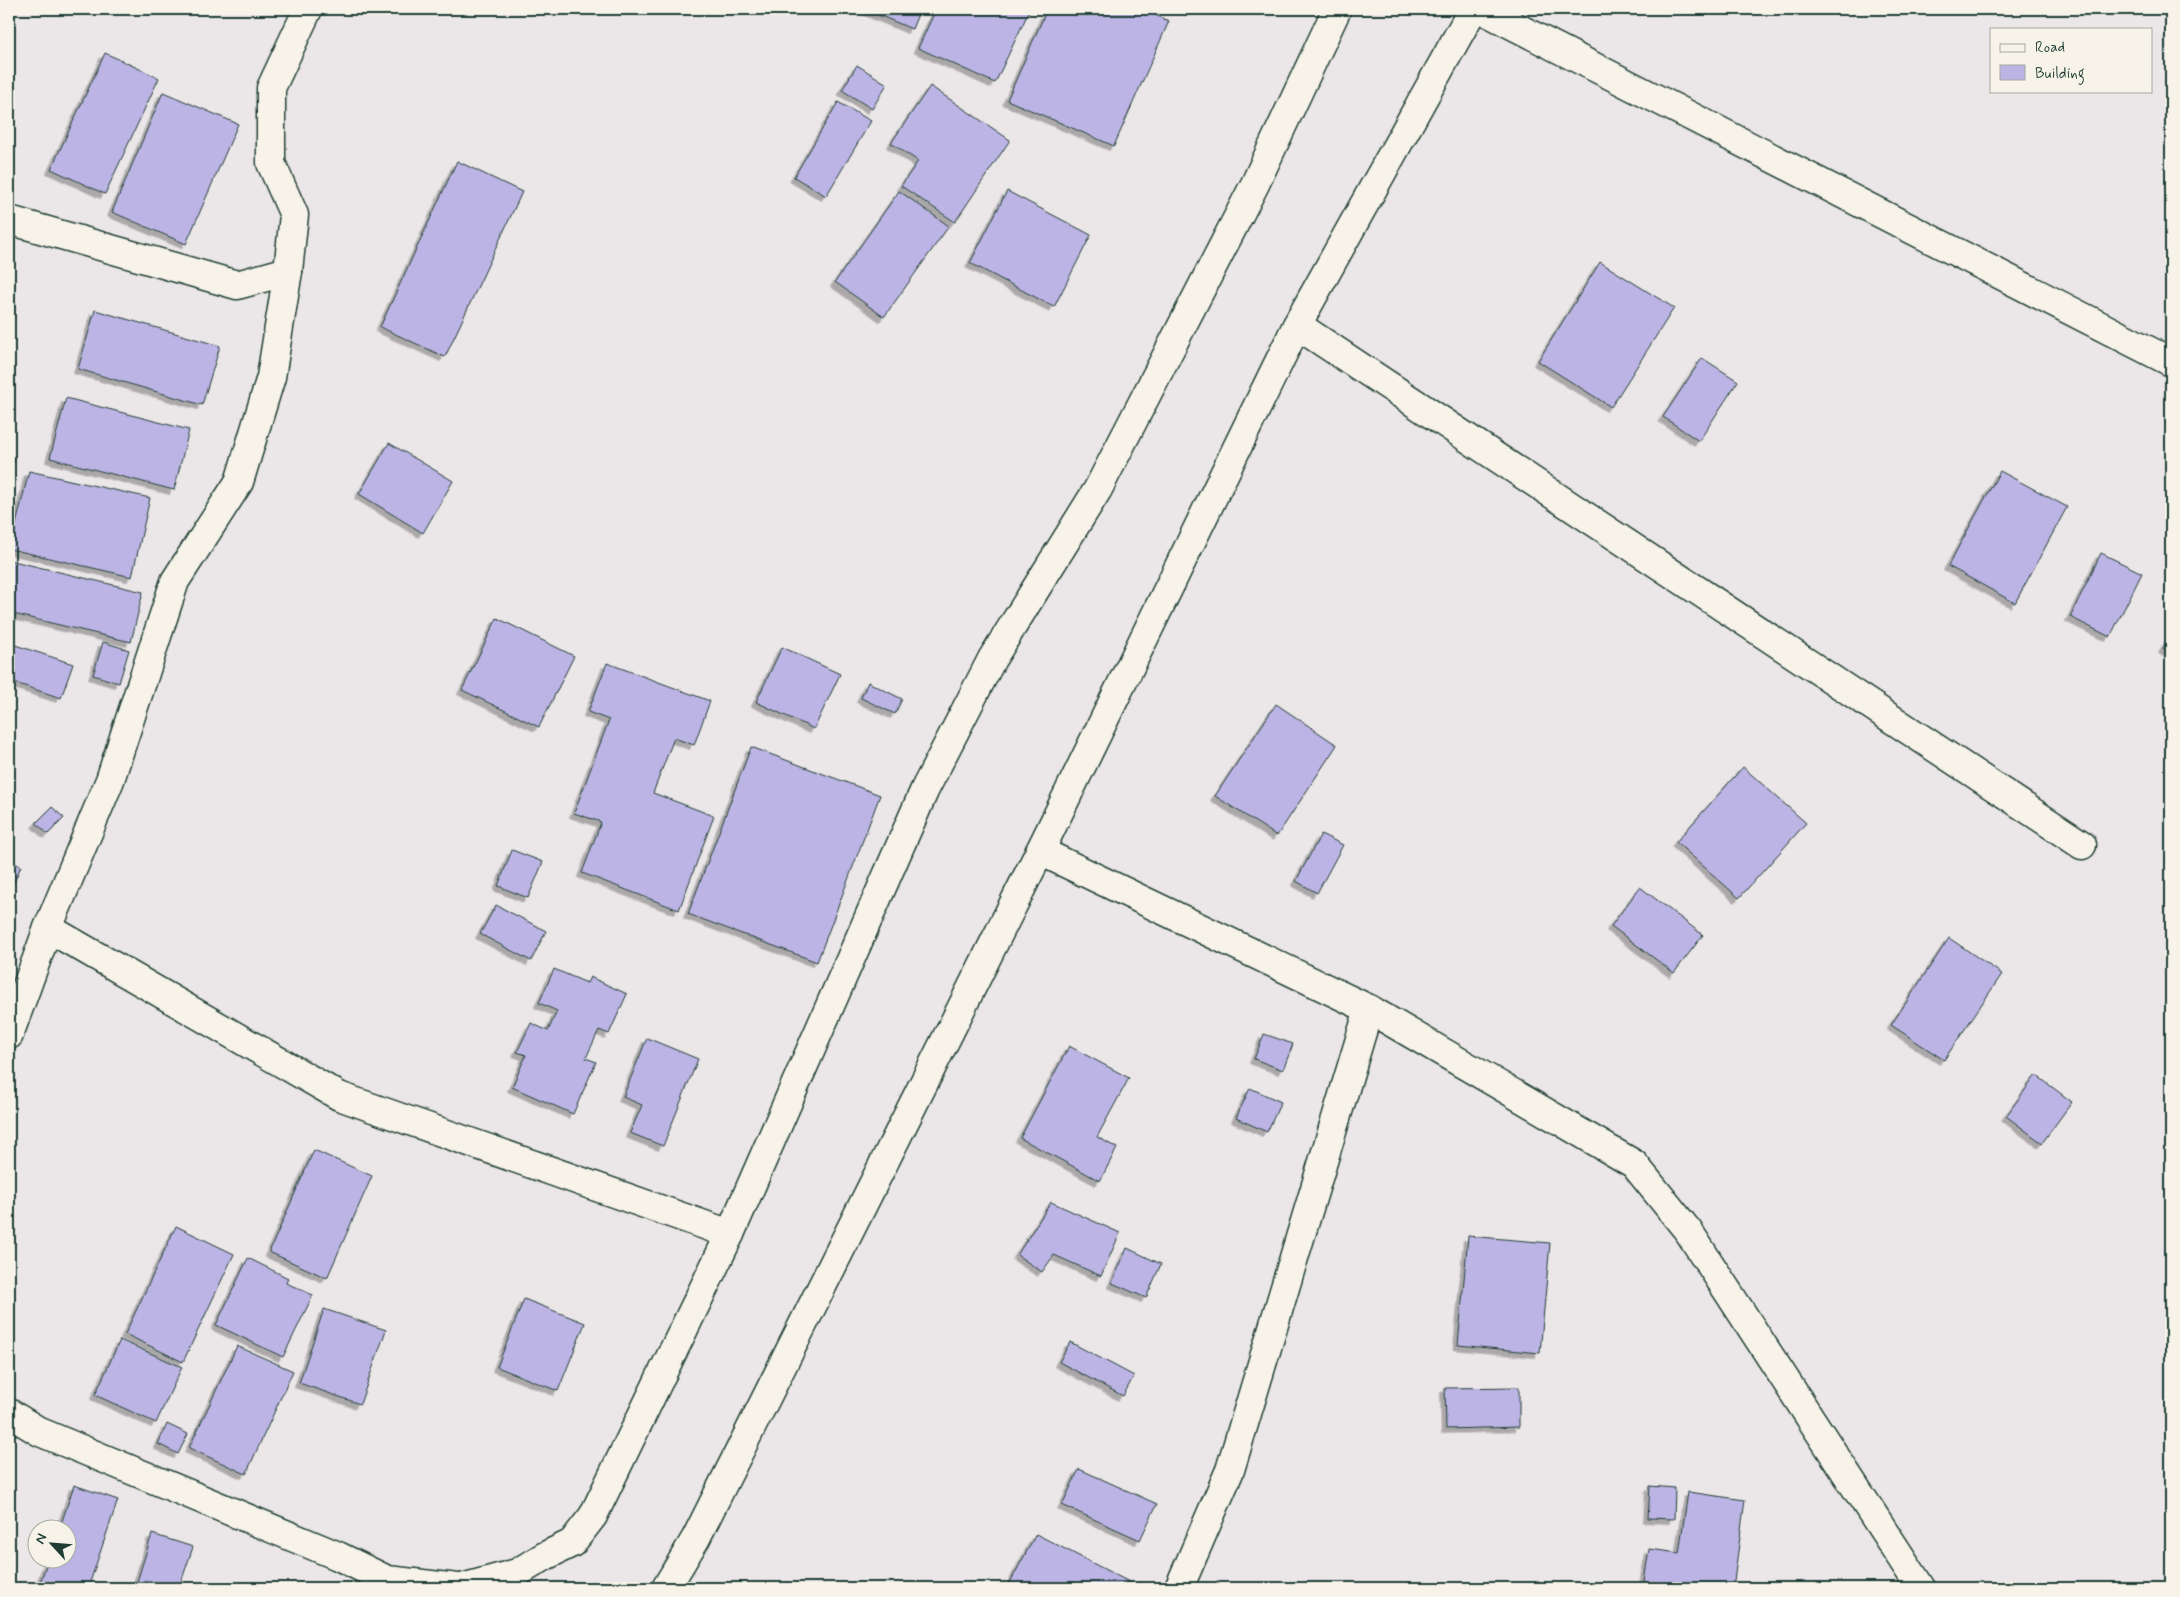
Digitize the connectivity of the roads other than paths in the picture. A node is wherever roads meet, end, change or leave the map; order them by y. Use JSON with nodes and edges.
{"nodes":[{"id":1,"x":308,"y":9,"type":"edge"},
{"id":2,"x":1337,"y":9,"type":"edge"},
{"id":3,"x":1474,"y":9,"type":"edge"},
{"id":4,"x":1481,"y":9,"type":"edge"},
{"id":5,"x":9,"y":220,"type":"edge"},
{"id":6,"x":288,"y":270,"type":"junction"},
{"id":7,"x":1297,"y":325,"type":"junction"},
{"id":8,"x":2171,"y":362,"type":"edge"},
{"id":9,"x":2082,"y":845,"type":"dead end"},
{"id":10,"x":1040,"y":851,"type":"junction"},
{"id":11,"x":48,"y":928,"type":"junction"},
{"id":12,"x":1369,"y":1009,"type":"junction"},
{"id":13,"x":9,"y":1035,"type":"edge"},
{"id":14,"x":730,"y":1234,"type":"junction"},
{"id":15,"x":9,"y":1412,"type":"edge"},
{"id":16,"x":385,"y":1584,"type":"edge"},
{"id":17,"x":458,"y":1588,"type":"edge"},
{"id":18,"x":462,"y":1588,"type":"edge"},
{"id":19,"x":666,"y":1588,"type":"edge"},
{"id":20,"x":1180,"y":1588,"type":"edge"},
{"id":21,"x":1921,"y":1588,"type":"edge"}],
"edges":[{"from":1,"to":6,"type":"street"},
{"from":2,"to":14,"type":"street"},
{"from":3,"to":7,"type":"street"},
{"from":4,"to":8,"type":"street"},
{"from":5,"to":6,"type":"street"},
{"from":6,"to":11,"type":"street"},
{"from":7,"to":9,"type":"street"},
{"from":7,"to":10,"type":"street"},
{"from":10,"to":12,"type":"street"},
{"from":10,"to":19,"type":"street"},
{"from":11,"to":13,"type":"street"},
{"from":11,"to":14,"type":"street"},
{"from":12,"to":20,"type":"street"},
{"from":12,"to":21,"type":"street"},
{"from":14,"to":18,"type":"street"},
{"from":15,"to":16,"type":"street"},
{"from":16,"to":17,"type":"street"}]}
